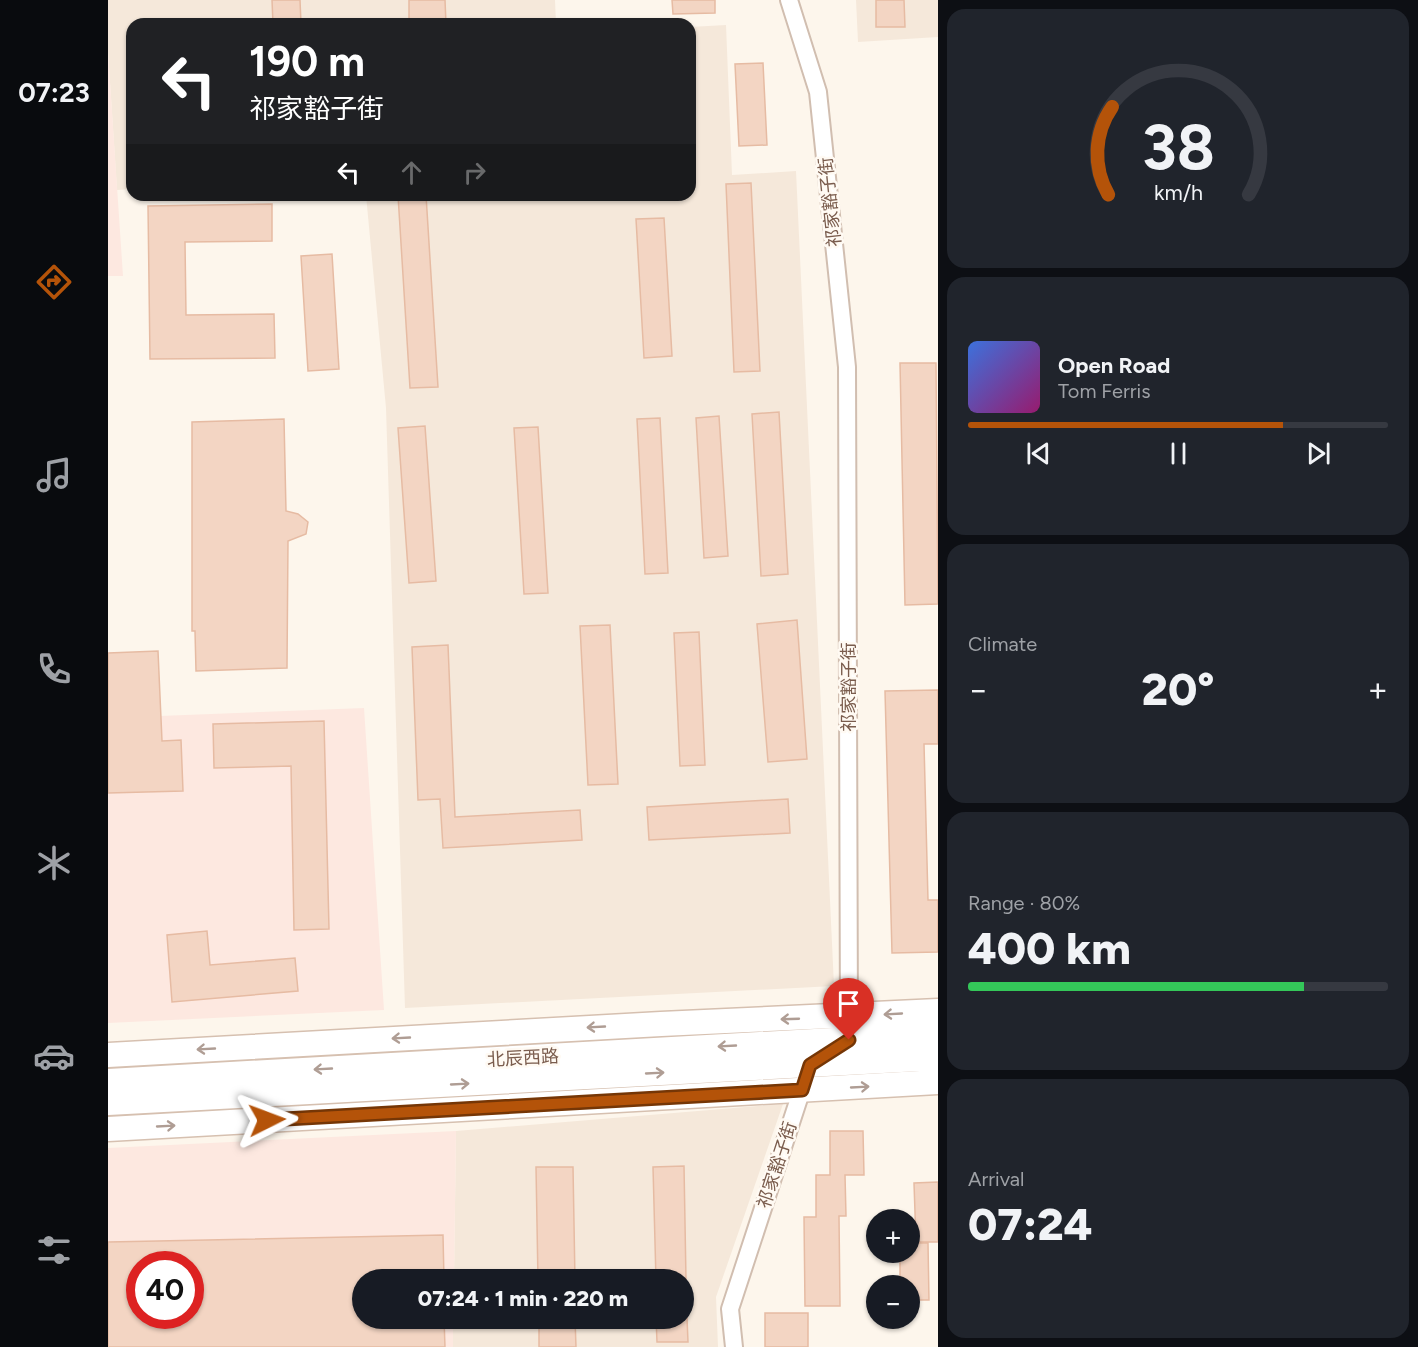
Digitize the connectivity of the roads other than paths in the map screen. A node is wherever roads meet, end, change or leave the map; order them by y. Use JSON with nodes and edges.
{"nodes":[{"id":1,"x":789,"y":0,"type":"edge"},
{"id":2,"x":938,"y":1011,"type":"edge"},
{"id":3,"x":849,"y":1028,"type":"junction"},
{"id":4,"x":938,"y":1034,"type":"edge"},
{"id":5,"x":118,"y":1054,"type":"edge"},
{"id":6,"x":938,"y":1058,"type":"edge"},
{"id":7,"x":810,"y":1065,"type":"junction"},
{"id":8,"x":118,"y":1080,"type":"edge"},
{"id":9,"x":938,"y":1082,"type":"edge"},
{"id":10,"x":802,"y":1090,"type":"junction"},
{"id":11,"x":108,"y":1103,"type":"edge"},
{"id":12,"x":108,"y":1129,"type":"edge"},
{"id":13,"x":734,"y":1347,"type":"edge"}],
"edges":[{"from":1,"to":3,"type":"street","name":"祁家豁子街"},
{"from":2,"to":3,"type":"main road","name":"北辰西路","one_way":true},
{"from":3,"to":4,"type":"main road","name":"北辰西路"},
{"from":3,"to":5,"type":"main road","name":"北辰西路","one_way":true},
{"from":3,"to":7,"type":"street"},
{"from":3,"to":8,"type":"main road","name":"北辰西路","one_way":true},
{"from":5,"to":8,"type":"main road"},
{"from":6,"to":7,"type":"main road","name":"北辰西路"},
{"from":7,"to":10,"type":"street","name":"祁家豁子街"},
{"from":11,"to":7,"type":"main road","name":"北辰西路","one_way":true},
{"from":10,"to":9,"type":"main road","one_way":true},
{"from":12,"to":10,"type":"main road","one_way":true},
{"from":10,"to":13,"type":"street","name":"祁家豁子街"}]}
